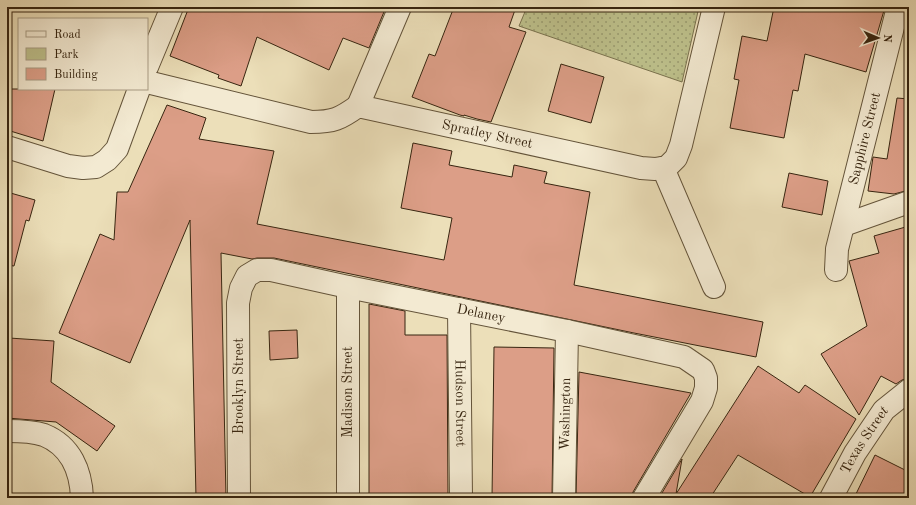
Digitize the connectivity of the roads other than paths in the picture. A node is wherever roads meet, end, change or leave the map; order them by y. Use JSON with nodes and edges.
{"nodes":[{"id":1,"x":172,"y":7,"type":"edge"},
{"id":2,"x":400,"y":7,"type":"edge"},
{"id":3,"x":714,"y":7,"type":"edge"},
{"id":4,"x":898,"y":7,"type":"edge"},
{"id":5,"x":148,"y":65,"type":"edge"},
{"id":6,"x":148,"y":82,"type":"edge"},
{"id":7,"x":138,"y":90,"type":"edge"},
{"id":8,"x":358,"y":106,"type":"junction"},
{"id":9,"x":7,"y":147,"type":"edge"},
{"id":10,"x":663,"y":168,"type":"junction"},
{"id":11,"x":909,"y":202,"type":"edge"},
{"id":12,"x":844,"y":226,"type":"junction"},
{"id":13,"x":836,"y":270,"type":"dead end"},
{"id":14,"x":247,"y":276,"type":"joint"},
{"id":15,"x":348,"y":286,"type":"junction"},
{"id":16,"x":714,"y":287,"type":"dead end"},
{"id":17,"x":460,"y":309,"type":"junction"},
{"id":18,"x":567,"y":331,"type":"junction"},
{"id":19,"x":909,"y":390,"type":"edge"},
{"id":20,"x":7,"y":430,"type":"edge"},
{"id":21,"x":82,"y":498,"type":"edge"},
{"id":22,"x":239,"y":498,"type":"edge"},
{"id":23,"x":348,"y":498,"type":"edge"},
{"id":24,"x":461,"y":498,"type":"edge"},
{"id":25,"x":564,"y":498,"type":"edge"},
{"id":26,"x":644,"y":498,"type":"edge"},
{"id":27,"x":832,"y":498,"type":"edge"}],
"edges":[{"from":1,"to":5,"type":"street"},
{"from":2,"to":8,"type":"street"},
{"from":3,"to":10,"type":"street"},
{"from":4,"to":12,"type":"street","name":"Sapphire Street"},
{"from":6,"to":8,"type":"street"},
{"from":7,"to":9,"type":"street"},
{"from":8,"to":10,"type":"street","name":"Spratley Street"},
{"from":10,"to":16,"type":"street"},
{"from":11,"to":12,"type":"street"},
{"from":12,"to":13,"type":"street","name":"Sapphire Street"},
{"from":14,"to":15,"type":"street","name":"Delaney"},
{"from":14,"to":22,"type":"street","name":"Brooklyn Street"},
{"from":15,"to":17,"type":"street","name":"Delaney"},
{"from":15,"to":23,"type":"street","name":"Madison Street"},
{"from":17,"to":18,"type":"street","name":"Delaney"},
{"from":17,"to":24,"type":"street","name":"Hudson Street"},
{"from":18,"to":25,"type":"street","name":"Washington"},
{"from":18,"to":26,"type":"street","name":"Delaney"},
{"from":19,"to":27,"type":"street","name":"Texas Street"},
{"from":20,"to":21,"type":"street"}]}
